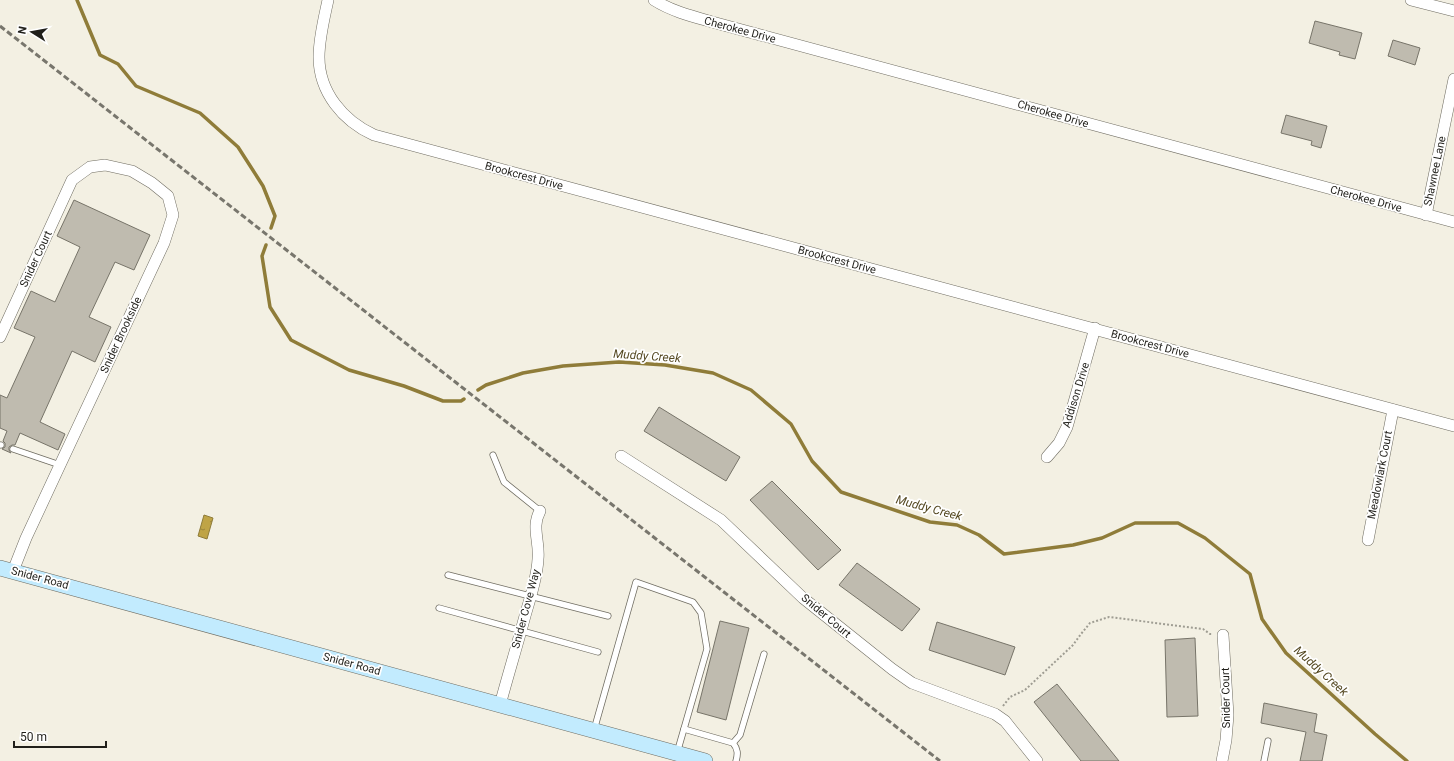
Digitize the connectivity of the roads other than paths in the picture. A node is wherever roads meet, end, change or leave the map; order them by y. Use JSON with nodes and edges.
{"nodes":[{"id":1,"x":328,"y":0,"type":"edge"},
{"id":2,"x":654,"y":0,"type":"edge"},
{"id":3,"x":1411,"y":0,"type":"edge"},
{"id":4,"x":1454,"y":11,"type":"edge"},
{"id":5,"x":1454,"y":79,"type":"edge"},
{"id":6,"x":72,"y":180,"type":"joint"},
{"id":7,"x":1426,"y":215,"type":"junction"},
{"id":8,"x":1454,"y":222,"type":"edge"},
{"id":9,"x":1095,"y":328,"type":"junction"},
{"id":10,"x":0,"y":337,"type":"edge"},
{"id":11,"x":1393,"y":410,"type":"junction"},
{"id":12,"x":1454,"y":426,"type":"edge"},
{"id":13,"x":13,"y":449,"type":"dead end"},
{"id":14,"x":494,"y":455,"type":"dead end"},
{"id":15,"x":621,"y":456,"type":"dead end"},
{"id":16,"x":1047,"y":457,"type":"dead end"},
{"id":17,"x":60,"y":465,"type":"junction"},
{"id":18,"x":540,"y":512,"type":"joint"},
{"id":19,"x":1368,"y":540,"type":"dead end"},
{"id":20,"x":6,"y":569,"type":"edge"},
{"id":21,"x":448,"y":574,"type":"dead end"},
{"id":22,"x":531,"y":595,"type":"junction"},
{"id":23,"x":439,"y":608,"type":"dead end"},
{"id":24,"x":608,"y":616,"type":"dead end"},
{"id":25,"x":521,"y":630,"type":"junction"},
{"id":26,"x":1223,"y":635,"type":"road end"},
{"id":27,"x":598,"y":652,"type":"dead end"},
{"id":28,"x":764,"y":654,"type":"dead end"},
{"id":29,"x":500,"y":705,"type":"junction"},
{"id":30,"x":684,"y":729,"type":"junction"},
{"id":31,"x":594,"y":731,"type":"junction"},
{"id":32,"x":1268,"y":741,"type":"dead end"},
{"id":33,"x":733,"y":743,"type":"junction"},
{"id":34,"x":677,"y":754,"type":"junction"},
{"id":35,"x":705,"y":761,"type":"edge"},
{"id":36,"x":736,"y":761,"type":"edge"},
{"id":37,"x":1037,"y":761,"type":"edge"},
{"id":38,"x":1222,"y":761,"type":"edge"},
{"id":39,"x":1264,"y":761,"type":"edge"}],
"edges":[{"from":1,"to":9,"type":"street","name":"Brookcrest Drive"},
{"from":2,"to":7,"type":"street","name":"Cherokee Drive"},
{"from":3,"to":4,"type":"street"},
{"from":5,"to":7,"type":"street","name":"Shawnee Lane"},
{"from":6,"to":10,"type":"street","name":"Snider Court"},
{"from":6,"to":17,"type":"street","name":"Snider Brookside"},
{"from":7,"to":8,"type":"street","name":"Cherokee Drive"},
{"from":9,"to":11,"type":"street","name":"Brookcrest Drive"},
{"from":9,"to":16,"type":"street","name":"Addison Drive"},
{"from":11,"to":12,"type":"street","name":"Brookcrest Drive"},
{"from":11,"to":19,"type":"street","name":"Meadowlark Court"},
{"from":13,"to":17,"type":"lane"},
{"from":14,"to":18,"type":"lane"},
{"from":15,"to":37,"type":"street","name":"Snider Court"},
{"from":17,"to":20,"type":"street","name":"Snider Brookside"},
{"from":18,"to":22,"type":"street","name":"Snider Cove Way"},
{"from":20,"to":29,"type":"street","name":"Snider Road"},
{"from":21,"to":22,"type":"lane"},
{"from":22,"to":24,"type":"lane"},
{"from":22,"to":25,"type":"street","name":"Snider Cove Way"},
{"from":23,"to":25,"type":"lane"},
{"from":25,"to":27,"type":"lane"},
{"from":25,"to":29,"type":"street","name":"Snider Cove Way"},
{"from":26,"to":38,"type":"street","name":"Snider Court"},
{"from":28,"to":33,"type":"lane"},
{"from":29,"to":31,"type":"street","name":"Snider Road"},
{"from":30,"to":31,"type":"lane"},
{"from":30,"to":33,"type":"lane"},
{"from":30,"to":34,"type":"lane"},
{"from":31,"to":34,"type":"street","name":"Snider Road"},
{"from":32,"to":39,"type":"lane"},
{"from":33,"to":36,"type":"lane"},
{"from":34,"to":35,"type":"street","name":"Snider Road"}]}
